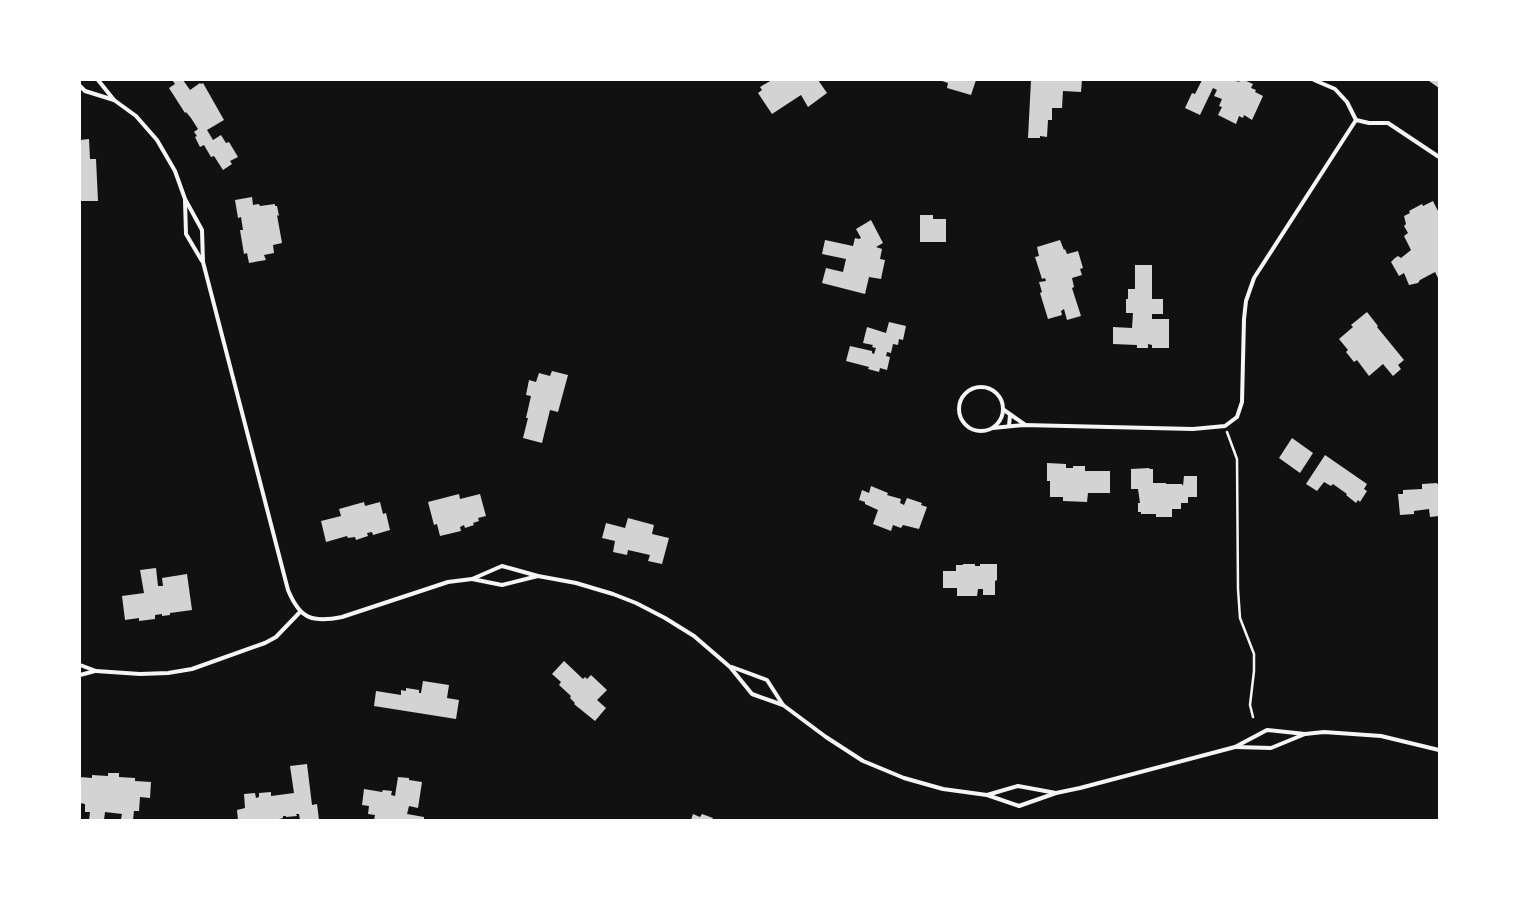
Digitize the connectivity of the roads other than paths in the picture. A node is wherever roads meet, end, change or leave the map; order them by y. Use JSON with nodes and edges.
{"nodes":[{"id":1,"x":98,"y":80,"type":"edge"},
{"id":2,"x":1314,"y":80,"type":"edge"},
{"id":3,"x":80,"y":86,"type":"edge"},
{"id":4,"x":114,"y":100,"type":"junction"},
{"id":5,"x":1356,"y":120,"type":"junction"},
{"id":6,"x":1439,"y":157,"type":"edge"},
{"id":7,"x":185,"y":199,"type":"junction"},
{"id":8,"x":192,"y":210,"type":"junction"},
{"id":9,"x":185,"y":211,"type":"junction"},
{"id":10,"x":203,"y":262,"type":"junction"},
{"id":11,"x":1004,"y":410,"type":"junction"},
{"id":12,"x":1010,"y":415,"type":"junction"},
{"id":13,"x":1024,"y":425,"type":"junction"},
{"id":14,"x":1009,"y":426,"type":"junction"},
{"id":15,"x":993,"y":428,"type":"junction"},
{"id":16,"x":538,"y":576,"type":"junction"},
{"id":17,"x":472,"y":579,"type":"junction"},
{"id":18,"x":300,"y":612,"type":"junction"},
{"id":19,"x":80,"y":665,"type":"edge"},
{"id":20,"x":730,"y":666,"type":"junction"},
{"id":21,"x":96,"y":671,"type":"junction"},
{"id":22,"x":80,"y":675,"type":"edge"},
{"id":23,"x":783,"y":705,"type":"junction"},
{"id":24,"x":1305,"y":734,"type":"junction"},
{"id":25,"x":1235,"y":747,"type":"junction"},
{"id":26,"x":1439,"y":750,"type":"edge"},
{"id":27,"x":1056,"y":793,"type":"junction"},
{"id":28,"x":987,"y":795,"type":"junction"}],
"edges":[{"from":1,"to":4,"type":"street"},
{"from":2,"to":5,"type":"street"},
{"from":3,"to":4,"type":"street"},
{"from":4,"to":7,"type":"street"},
{"from":5,"to":6,"type":"street"},
{"from":5,"to":13,"type":"street"},
{"from":7,"to":8,"type":"street"},
{"from":7,"to":9,"type":"street"},
{"from":8,"to":9,"type":"street"},
{"from":8,"to":10,"type":"street"},
{"from":9,"to":10,"type":"street"},
{"from":10,"to":18,"type":"street"},
{"from":11,"to":12,"type":"street"},
{"from":11,"to":15,"type":"street"},
{"from":11,"to":15,"type":"street"},
{"from":12,"to":13,"type":"street"},
{"from":12,"to":14,"type":"street"},
{"from":13,"to":14,"type":"street"},
{"from":14,"to":15,"type":"street"},
{"from":16,"to":17,"type":"street"},
{"from":16,"to":17,"type":"street"},
{"from":16,"to":20,"type":"street"},
{"from":17,"to":18,"type":"street"},
{"from":18,"to":21,"type":"street"},
{"from":19,"to":21,"type":"street"},
{"from":20,"to":23,"type":"street"},
{"from":20,"to":23,"type":"street"},
{"from":21,"to":22,"type":"street"},
{"from":23,"to":28,"type":"street"},
{"from":24,"to":25,"type":"street"},
{"from":24,"to":25,"type":"street"},
{"from":24,"to":26,"type":"street"},
{"from":25,"to":27,"type":"street"},
{"from":27,"to":28,"type":"street"},
{"from":27,"to":28,"type":"street"}]}
